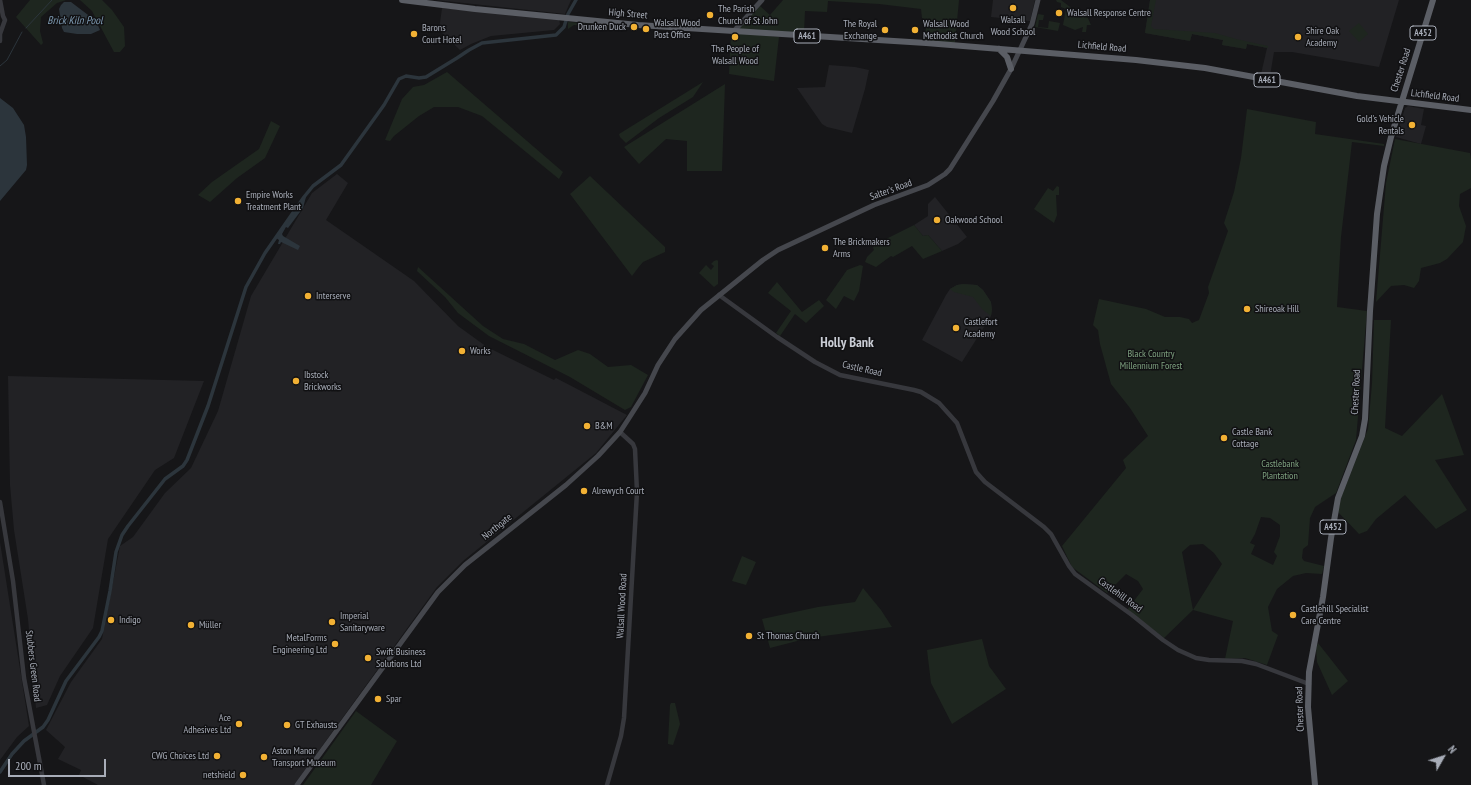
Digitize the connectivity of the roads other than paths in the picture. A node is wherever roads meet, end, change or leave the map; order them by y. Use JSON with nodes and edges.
{"nodes":[{"id":1,"x":0,"y":0,"type":"edge"},
{"id":2,"x":402,"y":0,"type":"edge"},
{"id":3,"x":762,"y":0,"type":"edge"},
{"id":4,"x":1038,"y":0,"type":"edge"},
{"id":5,"x":1433,"y":0,"type":"edge"},
{"id":6,"x":0,"y":7,"type":"edge"},
{"id":7,"x":1,"y":16,"type":"edge"},
{"id":8,"x":1,"y":26,"type":"edge"},
{"id":9,"x":732,"y":31,"type":"junction"},
{"id":10,"x":0,"y":33,"type":"edge"},
{"id":11,"x":0,"y":41,"type":"edge"},
{"id":12,"x":999,"y":49,"type":"junction"},
{"id":13,"x":1020,"y":51,"type":"junction"},
{"id":14,"x":1011,"y":69,"type":"junction"},
{"id":15,"x":1402,"y":102,"type":"junction"},
{"id":16,"x":1471,"y":110,"type":"edge"},
{"id":17,"x":719,"y":295,"type":"junction"},
{"id":18,"x":620,"y":432,"type":"junction"},
{"id":19,"x":968,"y":450,"type":"joint"},
{"id":20,"x":0,"y":502,"type":"edge"},
{"id":21,"x":1309,"y":684,"type":"junction"},
{"id":22,"x":44,"y":785,"type":"edge"},
{"id":23,"x":297,"y":785,"type":"edge"},
{"id":24,"x":607,"y":785,"type":"edge"},
{"id":25,"x":1315,"y":785,"type":"edge"}],
"edges":[{"from":1,"to":6,"type":"street"},
{"from":2,"to":9,"type":"highway","name":"High Street","number":"A461"},
{"from":3,"to":9,"type":"main road"},
{"from":4,"to":13,"type":"main road","name":"Salter's Road"},
{"from":5,"to":15,"type":"highway","name":"Chester Road","number":"A452"},
{"from":6,"to":7,"type":"street"},
{"from":7,"to":8,"type":"street"},
{"from":8,"to":10,"type":"street"},
{"from":9,"to":12,"type":"highway","name":"Lichfield Road","number":"A461"},
{"from":10,"to":11,"type":"street"},
{"from":12,"to":13,"type":"highway","name":"Lichfield Road","number":"A461"},
{"from":12,"to":14,"type":"highway"},
{"from":13,"to":14,"type":"main road","name":"Salter's Road"},
{"from":13,"to":15,"type":"highway","name":"Lichfield Road","number":"A461"},
{"from":14,"to":17,"type":"main road","name":"Salter's Road"},
{"from":15,"to":16,"type":"highway","name":"Lichfield Road","number":"A461"},
{"from":15,"to":21,"type":"highway","name":"Chester Road","number":"A452"},
{"from":17,"to":18,"type":"main road","name":"Northgate"},
{"from":17,"to":19,"type":"street","name":"Castle Road"},
{"from":18,"to":23,"type":"main road","name":"Northgate"},
{"from":18,"to":24,"type":"street","name":"Walsall Wood Road"},
{"from":19,"to":21,"type":"street","name":"Castlehill Road"},
{"from":20,"to":22,"type":"street","name":"Stubbers Green Road"},
{"from":21,"to":25,"type":"highway","name":"Chester Road","number":"A452"}]}
